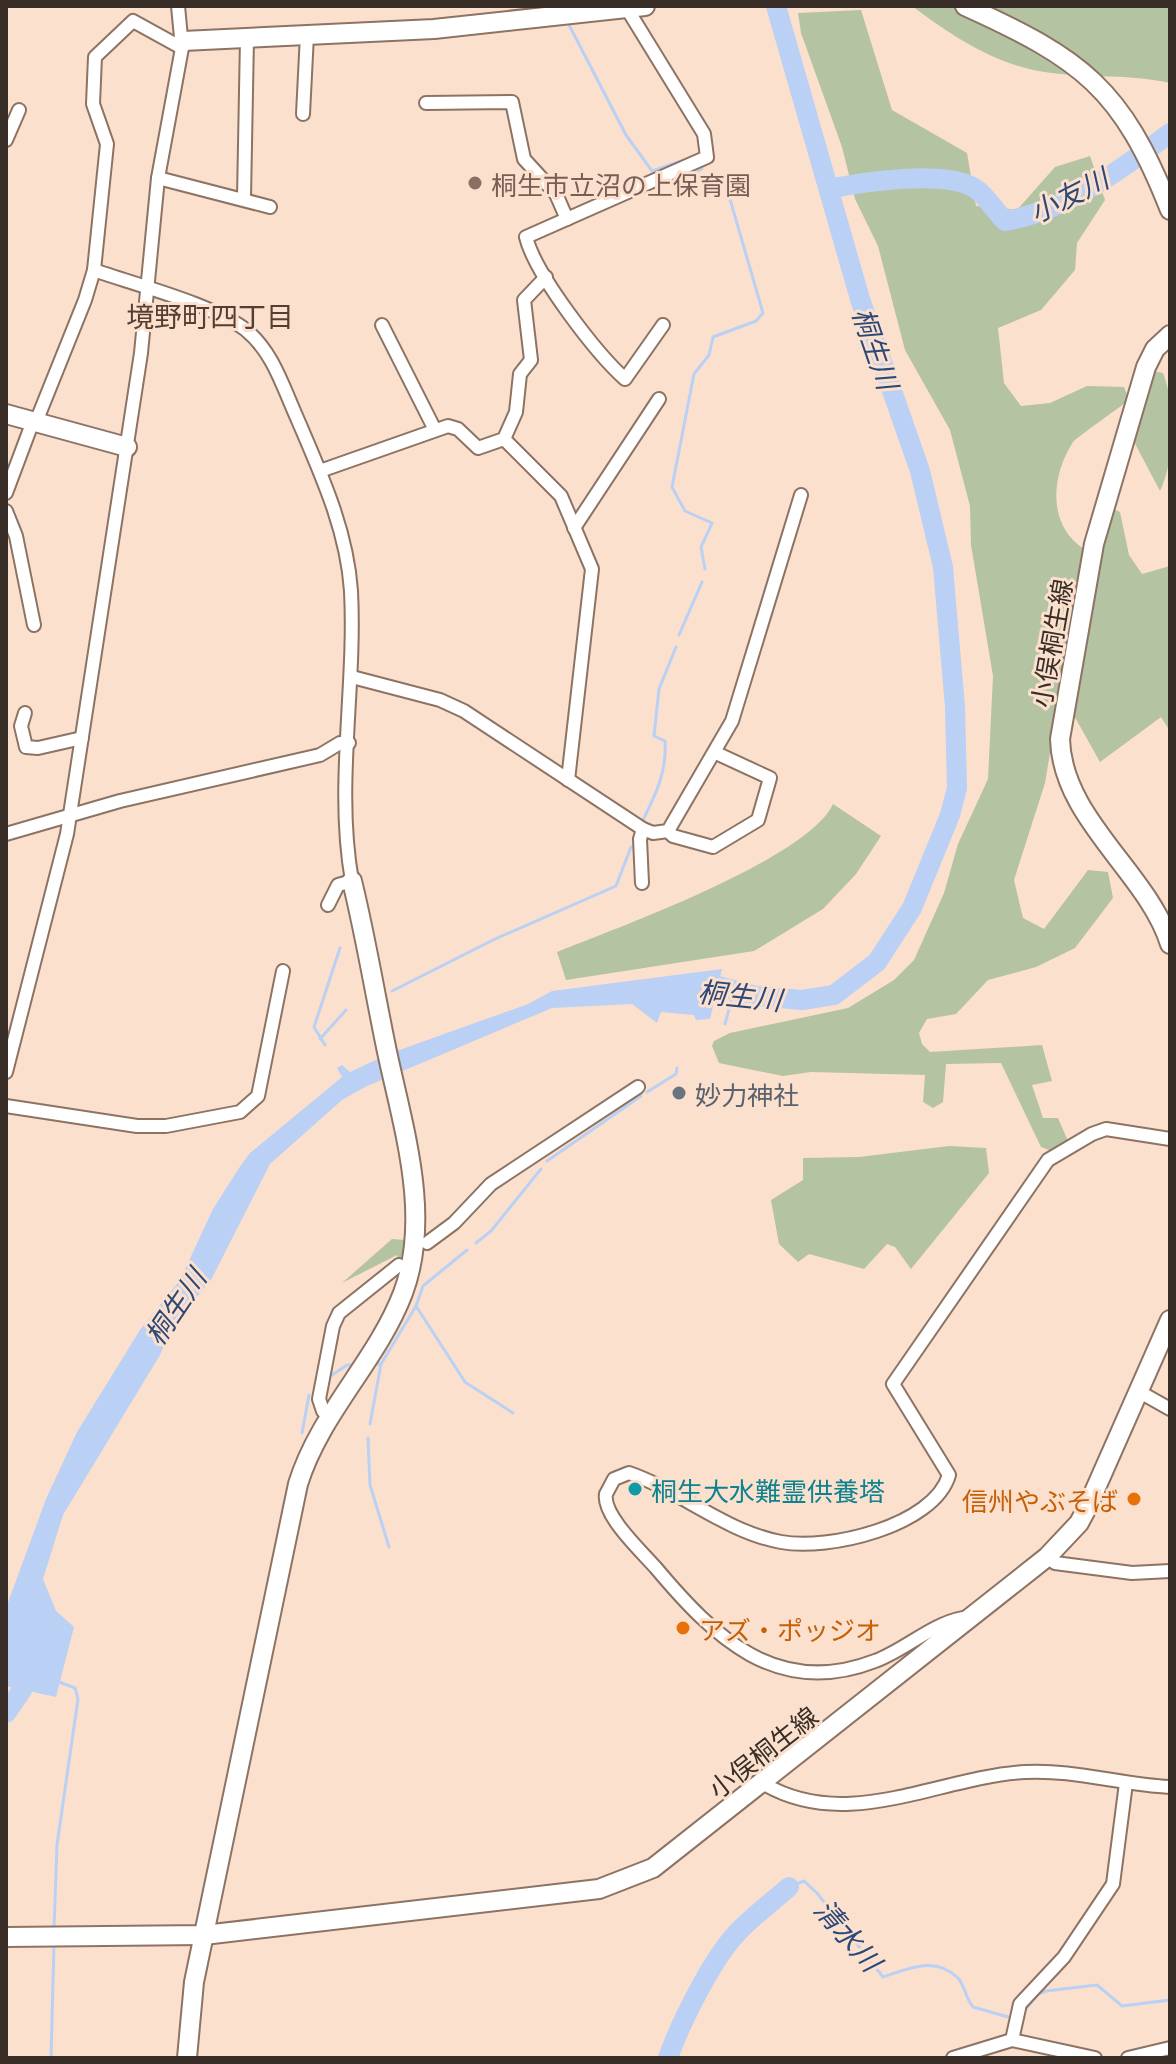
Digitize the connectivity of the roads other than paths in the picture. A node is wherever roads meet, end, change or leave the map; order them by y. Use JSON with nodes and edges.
{"nodes":[{"id":1,"x":178,"y":6,"type":"edge"},
{"id":2,"x":645,"y":6,"type":"edge"},
{"id":3,"x":965,"y":6,"type":"edge"},
{"id":4,"x":626,"y":7,"type":"edge"},
{"id":5,"x":571,"y":10,"type":"edge"},
{"id":6,"x":307,"y":35,"type":"junction"},
{"id":7,"x":247,"y":38,"type":"junction"},
{"id":8,"x":182,"y":44,"type":"junction"},
{"id":9,"x":426,"y":103,"type":"dead end"},
{"id":10,"x":19,"y":110,"type":"dead end"},
{"id":11,"x":303,"y":114,"type":"dead end"},
{"id":12,"x":6,"y":140,"type":"edge"},
{"id":13,"x":158,"y":178,"type":"junction"},
{"id":14,"x":244,"y":198,"type":"junction"},
{"id":15,"x":270,"y":207,"type":"dead end"},
{"id":16,"x":1170,"y":210,"type":"edge"},
{"id":17,"x":567,"y":219,"type":"junction"},
{"id":18,"x":94,"y":270,"type":"junction"},
{"id":19,"x":546,"y":277,"type":"junction"},
{"id":20,"x":149,"y":290,"type":"junction"},
{"id":21,"x":382,"y":325,"type":"dead end"},
{"id":22,"x":663,"y":325,"type":"dead end"},
{"id":23,"x":1170,"y":335,"type":"edge"},
{"id":24,"x":659,"y":399,"type":"dead end"},
{"id":25,"x":6,"y":414,"type":"edge"},
{"id":26,"x":34,"y":422,"type":"junction"},
{"id":27,"x":434,"y":428,"type":"junction"},
{"id":28,"x":504,"y":439,"type":"junction"},
{"id":29,"x":127,"y":447,"type":"junction"},
{"id":30,"x":320,"y":471,"type":"junction"},
{"id":31,"x":6,"y":493,"type":"edge"},
{"id":32,"x":801,"y":495,"type":"dead end"},
{"id":33,"x":6,"y":511,"type":"edge"},
{"id":34,"x":574,"y":528,"type":"junction"},
{"id":35,"x":10,"y":532,"type":"edge"},
{"id":36,"x":34,"y":625,"type":"dead end"},
{"id":37,"x":352,"y":677,"type":"junction"},
{"id":38,"x":25,"y":713,"type":"dead end"},
{"id":39,"x":82,"y":738,"type":"junction"},
{"id":40,"x":349,"y":743,"type":"junction"},
{"id":41,"x":716,"y":753,"type":"junction"},
{"id":42,"x":568,"y":780,"type":"junction"},
{"id":43,"x":70,"y":816,"type":"junction"},
{"id":44,"x":643,"y":829,"type":"junction"},
{"id":45,"x":668,"y":831,"type":"junction"},
{"id":46,"x":6,"y":834,"type":"edge"},
{"id":47,"x":352,"y":881,"type":"junction"},
{"id":48,"x":642,"y":883,"type":"dead end"},
{"id":49,"x":328,"y":905,"type":"dead end"},
{"id":50,"x":1170,"y":944,"type":"edge"},
{"id":51,"x":283,"y":971,"type":"dead end"},
{"id":52,"x":6,"y":1072,"type":"edge"},
{"id":53,"x":638,"y":1087,"type":"dead end"},
{"id":54,"x":6,"y":1106,"type":"edge"},
{"id":55,"x":1170,"y":1139,"type":"edge"},
{"id":56,"x":427,"y":1243,"type":"dead end"},
{"id":57,"x":399,"y":1265,"type":"dead end"},
{"id":58,"x":1170,"y":1320,"type":"edge"},
{"id":59,"x":1138,"y":1391,"type":"junction"},
{"id":60,"x":1170,"y":1409,"type":"edge"},
{"id":61,"x":330,"y":1416,"type":"junction"},
{"id":62,"x":1047,"y":1557,"type":"junction"},
{"id":63,"x":1170,"y":1571,"type":"edge"},
{"id":64,"x":970,"y":1617,"type":"junction"},
{"id":65,"x":1126,"y":1783,"type":"junction"},
{"id":66,"x":764,"y":1784,"type":"junction"},
{"id":67,"x":1170,"y":1787,"type":"edge"},
{"id":68,"x":204,"y":1935,"type":"junction"},
{"id":69,"x":6,"y":1937,"type":"edge"},
{"id":70,"x":1012,"y":2040,"type":"junction"},
{"id":71,"x":1170,"y":2048,"type":"edge"},
{"id":72,"x":187,"y":2058,"type":"edge"},
{"id":73,"x":953,"y":2058,"type":"edge"},
{"id":74,"x":1095,"y":2058,"type":"edge"},
{"id":75,"x":1128,"y":2058,"type":"edge"}],
"edges":[{"from":1,"to":8,"type":"street"},
{"from":2,"to":4,"type":"street"},
{"from":3,"to":16,"type":"street"},
{"from":4,"to":5,"type":"street"},
{"from":4,"to":17,"type":"street"},
{"from":5,"to":6,"type":"street"},
{"from":6,"to":7,"type":"street"},
{"from":6,"to":11,"type":"street"},
{"from":7,"to":8,"type":"street"},
{"from":7,"to":14,"type":"street"},
{"from":8,"to":13,"type":"street"},
{"from":8,"to":18,"type":"street"},
{"from":9,"to":17,"type":"street"},
{"from":10,"to":12,"type":"street"},
{"from":13,"to":14,"type":"street"},
{"from":13,"to":20,"type":"street"},
{"from":14,"to":15,"type":"street"},
{"from":17,"to":19,"type":"street"},
{"from":18,"to":20,"type":"street"},
{"from":18,"to":26,"type":"street"},
{"from":19,"to":22,"type":"street"},
{"from":19,"to":28,"type":"street"},
{"from":20,"to":29,"type":"street"},
{"from":20,"to":30,"type":"street"},
{"from":21,"to":27,"type":"street"},
{"from":23,"to":50,"type":"street","name":"小俣桐生線"},
{"from":24,"to":34,"type":"street"},
{"from":25,"to":26,"type":"street"},
{"from":26,"to":29,"type":"street"},
{"from":26,"to":31,"type":"street"},
{"from":27,"to":28,"type":"street"},
{"from":27,"to":30,"type":"street"},
{"from":28,"to":34,"type":"street"},
{"from":29,"to":39,"type":"street"},
{"from":30,"to":37,"type":"street"},
{"from":32,"to":41,"type":"street"},
{"from":33,"to":35,"type":"street"},
{"from":34,"to":42,"type":"street"},
{"from":35,"to":36,"type":"street"},
{"from":37,"to":40,"type":"street"},
{"from":37,"to":42,"type":"street"},
{"from":38,"to":39,"type":"street"},
{"from":39,"to":43,"type":"street"},
{"from":40,"to":43,"type":"street"},
{"from":40,"to":47,"type":"street"},
{"from":41,"to":45,"type":"street"},
{"from":41,"to":45,"type":"street"},
{"from":42,"to":44,"type":"street"},
{"from":43,"to":46,"type":"street"},
{"from":43,"to":52,"type":"street"},
{"from":44,"to":45,"type":"street"},
{"from":44,"to":48,"type":"street"},
{"from":47,"to":49,"type":"street"},
{"from":47,"to":61,"type":"street"},
{"from":51,"to":54,"type":"street"},
{"from":53,"to":56,"type":"street"},
{"from":55,"to":64,"type":"street"},
{"from":57,"to":61,"type":"street"},
{"from":58,"to":59,"type":"street","name":"小俣桐生線"},
{"from":59,"to":60,"type":"street"},
{"from":59,"to":62,"type":"street","name":"小俣桐生線"},
{"from":61,"to":68,"type":"street"},
{"from":62,"to":63,"type":"street"},
{"from":62,"to":64,"type":"street","name":"小俣桐生線"},
{"from":64,"to":66,"type":"street","name":"小俣桐生線"},
{"from":65,"to":66,"type":"street"},
{"from":65,"to":67,"type":"street"},
{"from":65,"to":70,"type":"street"},
{"from":66,"to":68,"type":"street","name":"小俣桐生線"},
{"from":68,"to":69,"type":"street","name":"小俣桐生線"},
{"from":68,"to":72,"type":"street"},
{"from":70,"to":73,"type":"street"},
{"from":70,"to":74,"type":"street"},
{"from":71,"to":75,"type":"street"}]}
